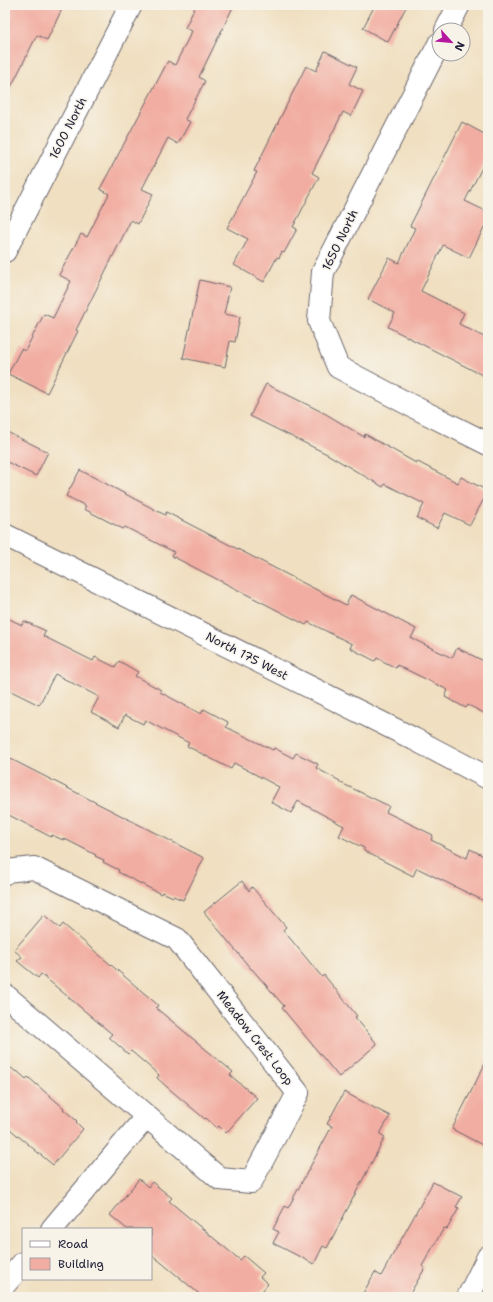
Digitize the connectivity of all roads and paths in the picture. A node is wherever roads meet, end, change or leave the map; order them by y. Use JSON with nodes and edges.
{"nodes":[{"id":1,"x":131,"y":5,"type":"edge"},
{"id":2,"x":459,"y":5,"type":"edge"},
{"id":3,"x":450,"y":22,"type":"edge"},
{"id":4,"x":431,"y":60,"type":"edge"},
{"id":5,"x":5,"y":251,"type":"edge"},
{"id":6,"x":488,"y":444,"type":"edge"},
{"id":7,"x":5,"y":535,"type":"edge"},
{"id":8,"x":488,"y":778,"type":"edge"},
{"id":9,"x":5,"y":873,"type":"edge"},
{"id":10,"x":5,"y":995,"type":"edge"},
{"id":11,"x":146,"y":1117,"type":"junction"},
{"id":12,"x":53,"y":1228,"type":"edge"},
{"id":13,"x":488,"y":1257,"type":"edge"},
{"id":14,"x":22,"y":1264,"type":"edge"},
{"id":15,"x":5,"y":1284,"type":"edge"},
{"id":16,"x":468,"y":1297,"type":"edge"}],
"edges":[{"from":1,"to":5,"type":"street","name":"1600 North"},
{"from":2,"to":3,"type":"street"},
{"from":4,"to":6,"type":"street","name":"1650 North"},
{"from":7,"to":8,"type":"street","name":"North 175 West"},
{"from":9,"to":11,"type":"street","name":"Meadow Crest Loop"},
{"from":10,"to":11,"type":"street","name":"Meadow Crest Loop"},
{"from":11,"to":12,"type":"street"},
{"from":13,"to":16,"type":"street"},
{"from":14,"to":15,"type":"street"}]}
